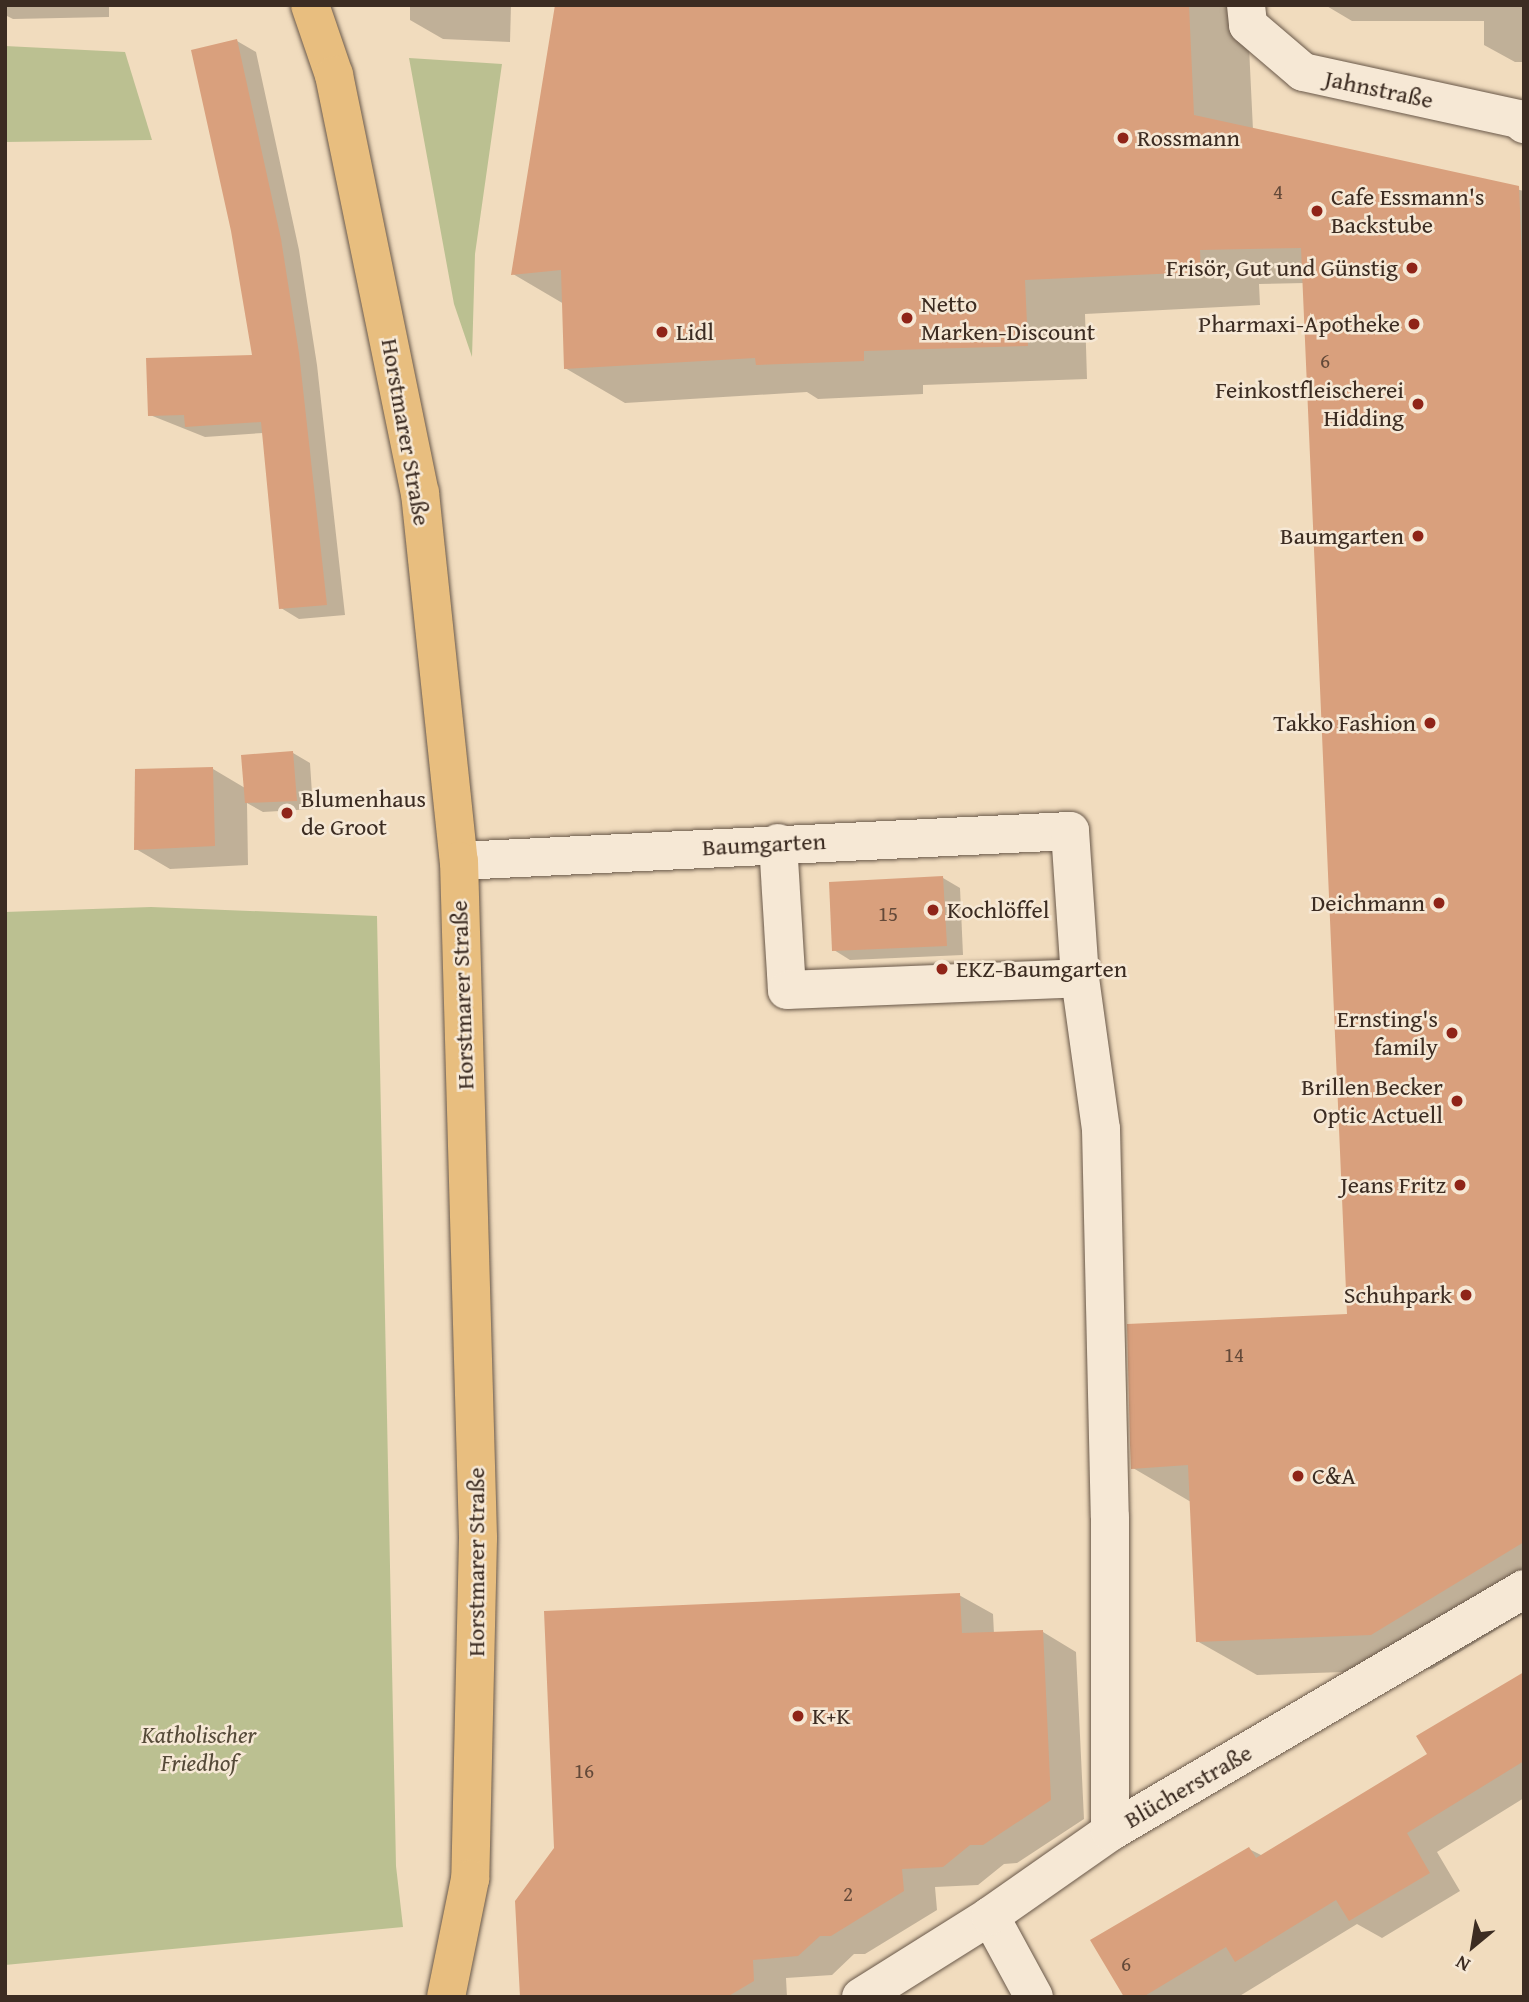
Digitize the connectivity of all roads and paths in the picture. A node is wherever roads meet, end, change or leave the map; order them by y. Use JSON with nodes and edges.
{"nodes":[{"id":1,"x":310,"y":5,"type":"edge"},
{"id":2,"x":1247,"y":15,"type":"edge"},
{"id":3,"x":1524,"y":124,"type":"edge"},
{"id":4,"x":778,"y":843,"type":"junction"},
{"id":5,"x":458,"y":861,"type":"junction"},
{"id":6,"x":1080,"y":978,"type":"junction"},
{"id":7,"x":1524,"y":1589,"type":"edge"},
{"id":8,"x":1110,"y":1832,"type":"junction"},
{"id":9,"x":990,"y":1916,"type":"junction"},
{"id":10,"x":446,"y":1997,"type":"edge"},
{"id":11,"x":861,"y":1997,"type":"edge"},
{"id":12,"x":1034,"y":1997,"type":"edge"}],
"edges":[{"from":1,"to":5,"type":"main road","name":"Horstmarer Straße"},
{"from":2,"to":3,"type":"street","name":"Jahnstraße"},
{"from":4,"to":5,"type":"street","name":"Baumgarten"},
{"from":4,"to":6,"type":"street","name":"Baumgarten"},
{"from":4,"to":6,"type":"street"},
{"from":5,"to":10,"type":"main road","name":"Horstmarer Straße"},
{"from":6,"to":8,"type":"street"},
{"from":7,"to":8,"type":"street","name":"Blücherstraße"},
{"from":8,"to":9,"type":"street","name":"Blücherstraße"},
{"from":9,"to":11,"type":"street","name":"Blücherstraße"},
{"from":9,"to":12,"type":"street"}]}
